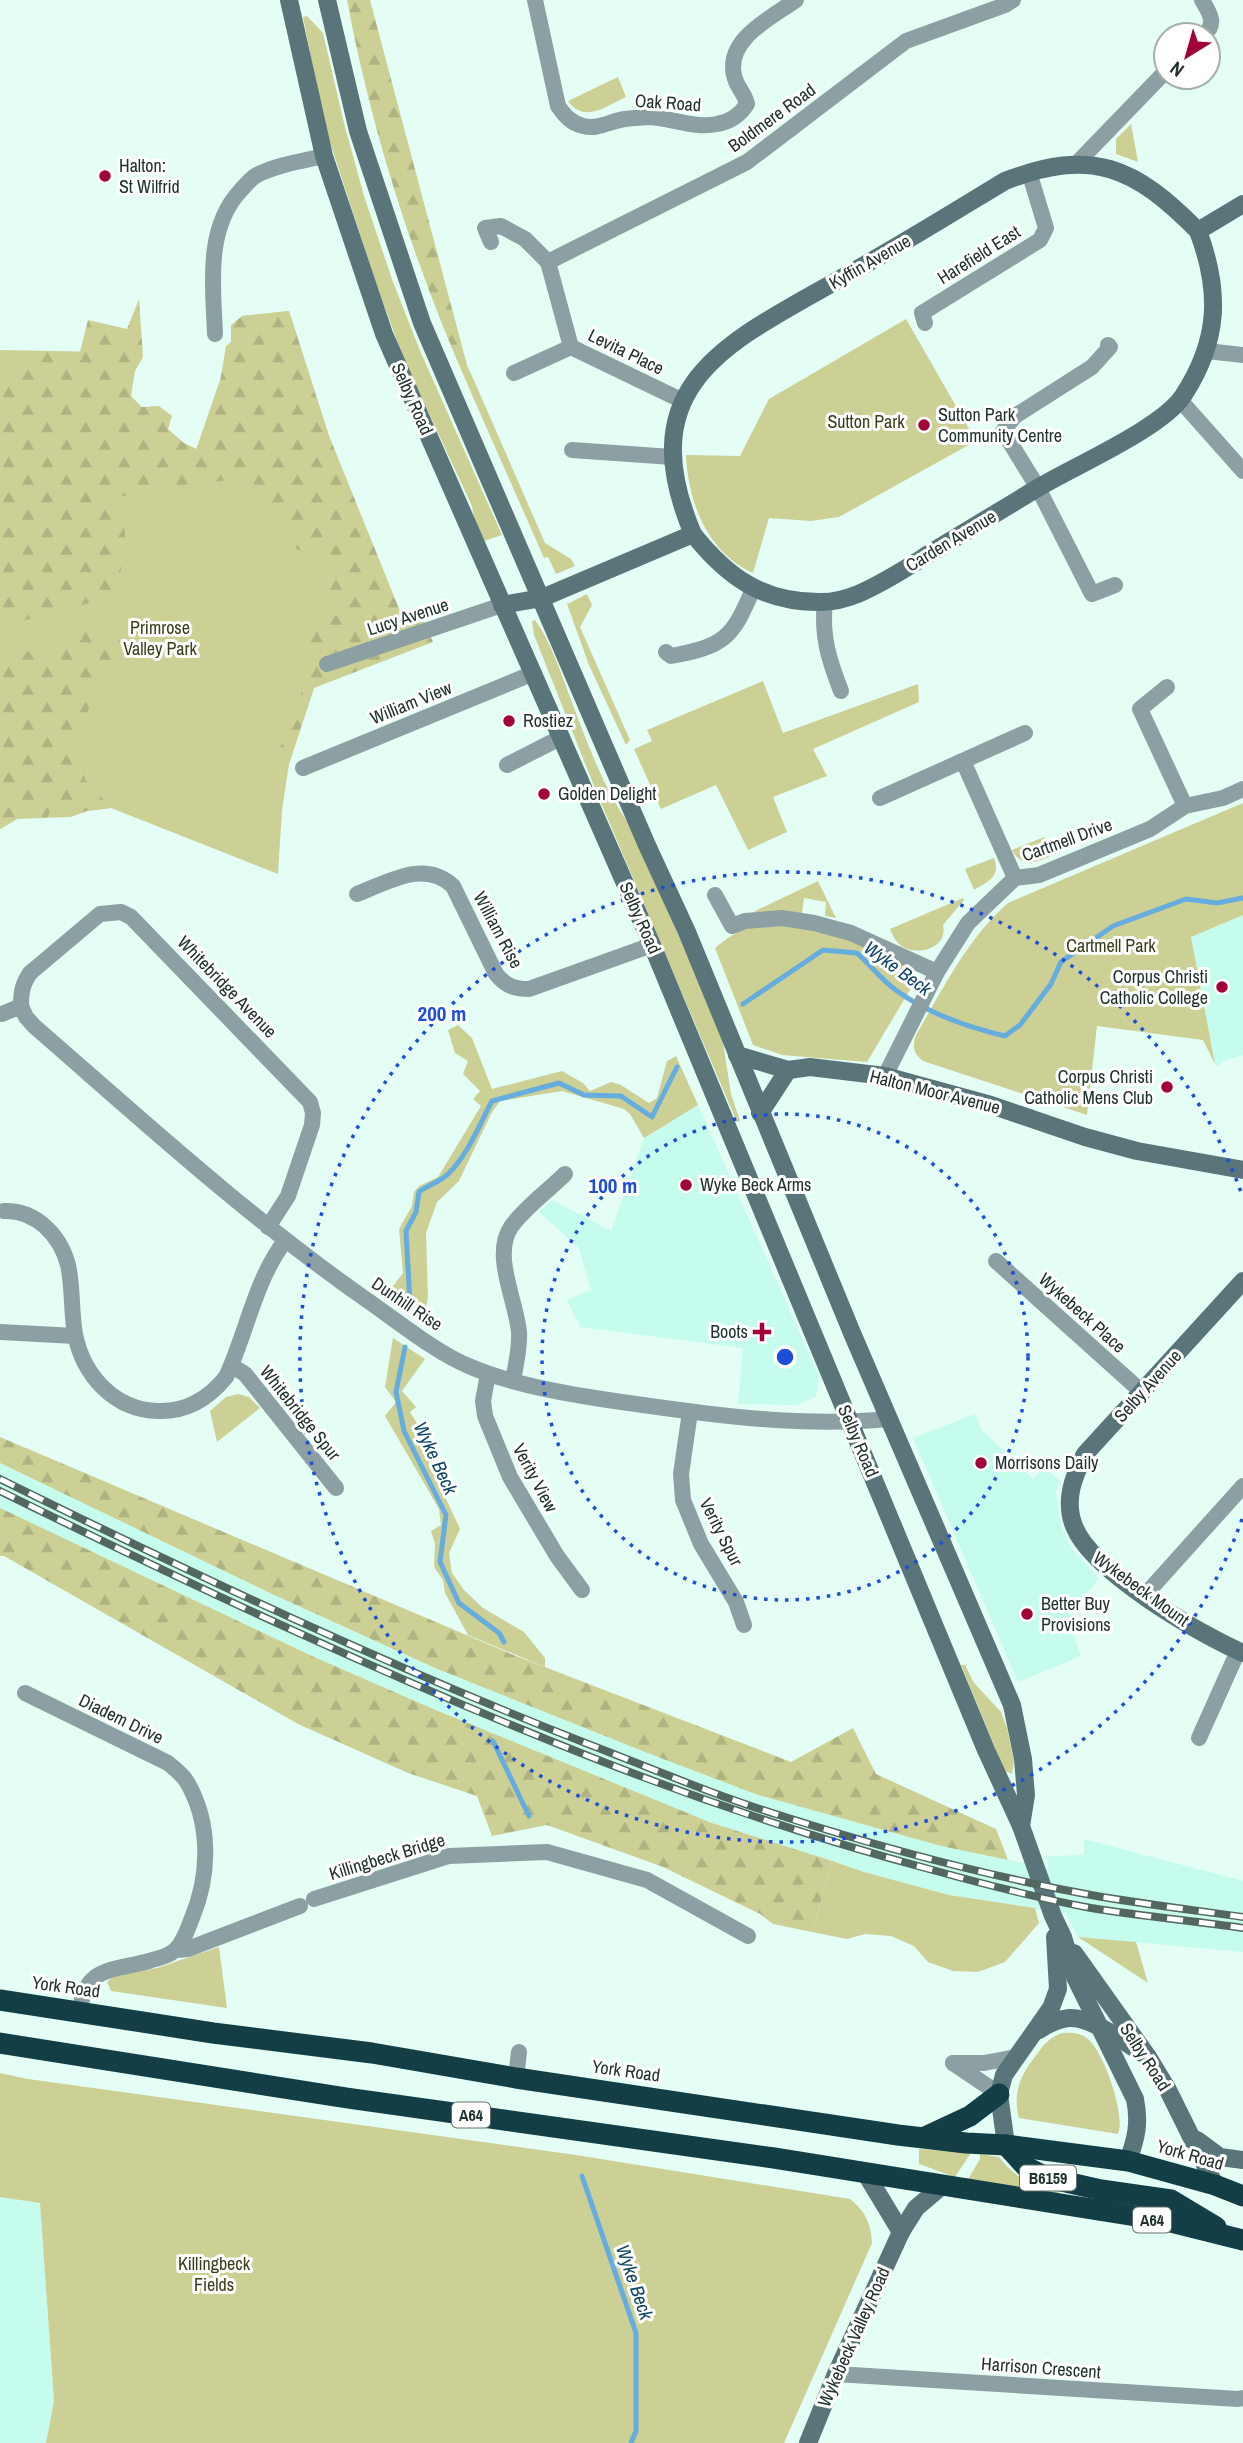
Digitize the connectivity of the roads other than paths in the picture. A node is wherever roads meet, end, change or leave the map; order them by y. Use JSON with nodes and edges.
{"nodes":[{"id":1,"x":289,"y":0,"type":"edge"},
{"id":2,"x":327,"y":0,"type":"edge"},
{"id":3,"x":534,"y":0,"type":"edge"},
{"id":4,"x":1013,"y":0,"type":"edge"},
{"id":5,"x":1202,"y":0,"type":"edge"},
{"id":6,"x":799,"y":3,"type":"edge"},
{"id":7,"x":1210,"y":21,"type":"edge"},
{"id":8,"x":1152,"y":86,"type":"edge"},
{"id":9,"x":324,"y":156,"type":"junction"},
{"id":10,"x":1077,"y":163,"type":"junction"},
{"id":11,"x":1030,"y":172,"type":"junction"},
{"id":12,"x":1243,"y":204,"type":"edge"},
{"id":13,"x":1198,"y":231,"type":"junction"},
{"id":14,"x":491,"y":242,"type":"dead end"},
{"id":15,"x":548,"y":262,"type":"junction"},
{"id":16,"x":925,"y":323,"type":"dead end"},
{"id":17,"x":215,"y":334,"type":"dead end"},
{"id":18,"x":1108,"y":345,"type":"dead end"},
{"id":19,"x":570,"y":347,"type":"junction"},
{"id":20,"x":1207,"y":351,"type":"junction"},
{"id":21,"x":1243,"y":355,"type":"edge"},
{"id":22,"x":514,"y":373,"type":"dead end"},
{"id":23,"x":1180,"y":400,"type":"junction"},
{"id":24,"x":683,"y":401,"type":"junction"},
{"id":25,"x":572,"y":450,"type":"dead end"},
{"id":26,"x":672,"y":457,"type":"junction"},
{"id":27,"x":1243,"y":471,"type":"edge"},
{"id":28,"x":1038,"y":488,"type":"junction"},
{"id":29,"x":693,"y":534,"type":"junction"},
{"id":30,"x":1115,"y":584,"type":"dead end"},
{"id":31,"x":753,"y":589,"type":"junction"},
{"id":32,"x":542,"y":598,"type":"junction"},
{"id":33,"x":825,"y":602,"type":"junction"},
{"id":34,"x":502,"y":605,"type":"junction"},
{"id":35,"x":666,"y":652,"type":"dead end"},
{"id":36,"x":327,"y":664,"type":"dead end"},
{"id":37,"x":534,"y":673,"type":"junction"},
{"id":38,"x":1167,"y":687,"type":"dead end"},
{"id":39,"x":841,"y":691,"type":"dead end"},
{"id":40,"x":1026,"y":733,"type":"dead end"},
{"id":41,"x":562,"y":737,"type":"junction"},
{"id":42,"x":963,"y":761,"type":"junction"},
{"id":43,"x":507,"y":765,"type":"dead end"},
{"id":44,"x":303,"y":768,"type":"dead end"},
{"id":45,"x":1243,"y":789,"type":"edge"},
{"id":46,"x":880,"y":798,"type":"dead end"},
{"id":47,"x":1185,"y":806,"type":"junction"},
{"id":48,"x":1015,"y":878,"type":"junction"},
{"id":49,"x":357,"y":894,"type":"dead end"},
{"id":50,"x":715,"y":895,"type":"dead end"},
{"id":51,"x":652,"y":945,"type":"junction"},
{"id":52,"x":937,"y":972,"type":"junction"},
{"id":53,"x":22,"y":1006,"type":"junction"},
{"id":54,"x":2,"y":1014,"type":"edge"},
{"id":55,"x":737,"y":1055,"type":"junction"},
{"id":56,"x":788,"y":1070,"type":"junction"},
{"id":57,"x":885,"y":1076,"type":"junction"},
{"id":58,"x":761,"y":1113,"type":"junction"},
{"id":59,"x":1243,"y":1170,"type":"edge"},
{"id":60,"x":565,"y":1174,"type":"dead end"},
{"id":61,"x":4,"y":1211,"type":"dead end"},
{"id":62,"x":268,"y":1227,"type":"junction"},
{"id":63,"x":285,"y":1241,"type":"junction"},
{"id":64,"x":996,"y":1261,"type":"dead end"},
{"id":65,"x":1243,"y":1281,"type":"edge"},
{"id":66,"x":0,"y":1332,"type":"edge"},
{"id":67,"x":75,"y":1336,"type":"junction"},
{"id":68,"x":232,"y":1366,"type":"junction"},
{"id":69,"x":488,"y":1374,"type":"junction"},
{"id":70,"x":513,"y":1380,"type":"junction"},
{"id":71,"x":1143,"y":1393,"type":"junction"},
{"id":72,"x":690,"y":1412,"type":"junction"},
{"id":73,"x":888,"y":1419,"type":"junction"},
{"id":74,"x":850,"y":1423,"type":"junction"},
{"id":75,"x":1243,"y":1486,"type":"edge"},
{"id":76,"x":336,"y":1488,"type":"dead end"},
{"id":77,"x":1069,"y":1500,"type":"joint"},
{"id":78,"x":582,"y":1590,"type":"dead end"},
{"id":79,"x":1145,"y":1595,"type":"junction"},
{"id":80,"x":744,"y":1625,"type":"dead end"},
{"id":81,"x":1240,"y":1652,"type":"edge"},
{"id":82,"x":24,"y":1693,"type":"dead end"},
{"id":83,"x":1199,"y":1738,"type":"dead end"},
{"id":84,"x":1021,"y":1826,"type":"junction"},
{"id":85,"x":1053,"y":1916,"type":"junction"},
{"id":86,"x":748,"y":1936,"type":"dead end"},
{"id":87,"x":1063,"y":1937,"type":"junction"},
{"id":88,"x":176,"y":1950,"type":"junction"},
{"id":89,"x":0,"y":2000,"type":"edge"},
{"id":90,"x":80,"y":2012,"type":"junction"},
{"id":91,"x":1099,"y":2028,"type":"junction"},
{"id":92,"x":1035,"y":2032,"type":"junction"},
{"id":93,"x":0,"y":2043,"type":"edge"},
{"id":94,"x":519,"y":2052,"type":"dead end"},
{"id":95,"x":1016,"y":2057,"type":"junction"},
{"id":96,"x":1148,"y":2057,"type":"junction"},
{"id":97,"x":516,"y":2078,"type":"junction"},
{"id":98,"x":999,"y":2094,"type":"junction"},
{"id":99,"x":1192,"y":2135,"type":"junction"},
{"id":100,"x":923,"y":2138,"type":"junction"},
{"id":101,"x":1006,"y":2145,"type":"junction"},
{"id":102,"x":1243,"y":2160,"type":"edge"},
{"id":103,"x":1128,"y":2161,"type":"junction"},
{"id":104,"x":866,"y":2174,"type":"junction"},
{"id":105,"x":1215,"y":2185,"type":"junction"},
{"id":106,"x":942,"y":2186,"type":"junction"},
{"id":107,"x":1101,"y":2190,"type":"junction"},
{"id":108,"x":1243,"y":2196,"type":"edge"},
{"id":109,"x":1071,"y":2206,"type":"junction"},
{"id":110,"x":901,"y":2231,"type":"junction"},
{"id":111,"x":1238,"y":2239,"type":"edge"},
{"id":112,"x":836,"y":2374,"type":"junction"},
{"id":113,"x":1243,"y":2398,"type":"edge"},
{"id":114,"x":808,"y":2443,"type":"edge"}],
"edges":[{"from":1,"to":9,"type":"main road","name":"Selby Road"},
{"from":2,"to":32,"type":"main road","name":"Selby Road"},
{"from":3,"to":6,"type":"street","name":"Oak Road"},
{"from":4,"to":15,"type":"street","name":"Boldmere Road"},
{"from":5,"to":7,"type":"street"},
{"from":8,"to":10,"type":"street"},
{"from":9,"to":17,"type":"street"},
{"from":9,"to":34,"type":"main road","name":"Selby Road"},
{"from":10,"to":11,"type":"main road","name":"Kyffin Avenue"},
{"from":10,"to":13,"type":"main road","name":"Kyffin Avenue"},
{"from":11,"to":16,"type":"street","name":"Harefield East"},
{"from":11,"to":24,"type":"main road","name":"Kyffin Avenue"},
{"from":12,"to":13,"type":"main road"},
{"from":13,"to":20,"type":"main road","name":"Carden Avenue"},
{"from":14,"to":15,"type":"street"},
{"from":15,"to":19,"type":"street"},
{"from":18,"to":28,"type":"street"},
{"from":19,"to":22,"type":"street","name":"Levita Place"},
{"from":19,"to":24,"type":"street","name":"Levita Place"},
{"from":20,"to":21,"type":"street"},
{"from":20,"to":23,"type":"main road","name":"Carden Avenue"},
{"from":23,"to":27,"type":"street"},
{"from":23,"to":28,"type":"main road","name":"Carden Avenue"},
{"from":24,"to":26,"type":"main road","name":"Kyffin Avenue"},
{"from":25,"to":26,"type":"street"},
{"from":26,"to":29,"type":"main road","name":"Kyffin Avenue"},
{"from":28,"to":30,"type":"street"},
{"from":28,"to":33,"type":"main road","name":"Carden Avenue"},
{"from":29,"to":31,"type":"main road","name":"Carden Avenue"},
{"from":29,"to":32,"type":"main road"},
{"from":31,"to":33,"type":"main road","name":"Carden Avenue"},
{"from":31,"to":35,"type":"street"},
{"from":32,"to":34,"type":"main road"},
{"from":32,"to":55,"type":"main road","name":"Selby Road"},
{"from":33,"to":39,"type":"street"},
{"from":34,"to":36,"type":"street","name":"Lucy Avenue"},
{"from":34,"to":37,"type":"main road","name":"Selby Road"},
{"from":37,"to":41,"type":"main road","name":"Selby Road"},
{"from":37,"to":44,"type":"street","name":"William View"},
{"from":38,"to":47,"type":"street"},
{"from":40,"to":42,"type":"street"},
{"from":41,"to":43,"type":"street"},
{"from":41,"to":51,"type":"main road","name":"Selby Road"},
{"from":42,"to":46,"type":"street"},
{"from":42,"to":48,"type":"street"},
{"from":45,"to":47,"type":"street","name":"Cartmell Drive"},
{"from":47,"to":48,"type":"street","name":"Cartmell Drive"},
{"from":48,"to":52,"type":"street","name":"Cartmell Drive"},
{"from":49,"to":51,"type":"street","name":"William Rise"},
{"from":50,"to":52,"type":"street"},
{"from":51,"to":74,"type":"main road","name":"Selby Road"},
{"from":52,"to":57,"type":"street","name":"Cartmell Drive"},
{"from":53,"to":54,"type":"street"},
{"from":53,"to":62,"type":"street","name":"Dunhill Rise"},
{"from":53,"to":62,"type":"street","name":"Whitebridge Avenue"},
{"from":55,"to":56,"type":"main road","name":"Halton Moor Avenue"},
{"from":55,"to":58,"type":"main road","name":"Selby Road"},
{"from":56,"to":57,"type":"main road","name":"Halton Moor Avenue"},
{"from":56,"to":58,"type":"main road"},
{"from":57,"to":59,"type":"main road","name":"Halton Moor Avenue"},
{"from":58,"to":73,"type":"main road","name":"Selby Road"},
{"from":60,"to":70,"type":"street"},
{"from":61,"to":67,"type":"street"},
{"from":62,"to":63,"type":"street","name":"Dunhill Rise"},
{"from":63,"to":68,"type":"street"},
{"from":63,"to":69,"type":"street","name":"Dunhill Rise"},
{"from":64,"to":71,"type":"street","name":"Wykebeck Place"},
{"from":65,"to":71,"type":"main road","name":"Selby Avenue"},
{"from":66,"to":67,"type":"street"},
{"from":67,"to":68,"type":"street"},
{"from":68,"to":76,"type":"street","name":"Whitebridge Spur"},
{"from":69,"to":70,"type":"street","name":"Dunhill Rise"},
{"from":69,"to":78,"type":"street","name":"Verity View"},
{"from":70,"to":72,"type":"street","name":"Dunhill Rise"},
{"from":71,"to":77,"type":"main road","name":"Selby Avenue"},
{"from":72,"to":74,"type":"street","name":"Dunhill Rise"},
{"from":72,"to":80,"type":"street","name":"Verity Spur"},
{"from":73,"to":74,"type":"street","name":"Dunhill Rise"},
{"from":73,"to":84,"type":"main road","name":"Selby Road"},
{"from":74,"to":84,"type":"main road","name":"Selby Road"},
{"from":75,"to":79,"type":"street"},
{"from":77,"to":79,"type":"main road","name":"Wykebeck Mount"},
{"from":79,"to":81,"type":"main road","name":"Wykebeck Mount"},
{"from":81,"to":83,"type":"street"},
{"from":82,"to":88,"type":"street","name":"Diadem Drive"},
{"from":84,"to":85,"type":"main road","name":"Selby Road"},
{"from":85,"to":87,"type":"main road","name":"Selby Road"},
{"from":85,"to":92,"type":"main road","name":"Selby Road"},
{"from":86,"to":88,"type":"street","name":"Killingbeck Bridge"},
{"from":87,"to":91,"type":"main road","name":"Selby Road"},
{"from":87,"to":96,"type":"main road","name":"Selby Road"},
{"from":88,"to":90,"type":"street"},
{"from":89,"to":90,"type":"highway","name":"York Road"},
{"from":90,"to":97,"type":"highway","name":"York Road"},
{"from":91,"to":92,"type":"main road"},
{"from":91,"to":96,"type":"main road"},
{"from":91,"to":103,"type":"main road","name":"Selby Road"},
{"from":92,"to":95,"type":"main road","name":"Selby Road"},
{"from":93,"to":104,"type":"highway","number":"A64"},
{"from":94,"to":97,"type":"street"},
{"from":95,"to":98,"type":"main road","name":"Selby Road"},
{"from":95,"to":98,"type":"street"},
{"from":96,"to":99,"type":"main road","name":"Selby Road"},
{"from":97,"to":100,"type":"highway","name":"York Road"},
{"from":98,"to":100,"type":"highway"},
{"from":98,"to":101,"type":"main road","number":"B6159"},
{"from":99,"to":102,"type":"main road"},
{"from":99,"to":105,"type":"main road","name":"Selby Road"},
{"from":100,"to":101,"type":"highway","name":"York Road"},
{"from":101,"to":103,"type":"highway","name":"York Road"},
{"from":101,"to":107,"type":"highway","number":"B6159"},
{"from":103,"to":105,"type":"highway","name":"York Road"},
{"from":103,"to":107,"type":"highway"},
{"from":104,"to":106,"type":"highway","number":"A64"},
{"from":104,"to":110,"type":"main road"},
{"from":105,"to":108,"type":"highway","name":"York Road"},
{"from":106,"to":109,"type":"highway","number":"A64"},
{"from":106,"to":110,"type":"main road","name":"Wykebeck Valley Road"},
{"from":107,"to":109,"type":"highway"},
{"from":107,"to":111,"type":"highway","number":"B6159"},
{"from":109,"to":111,"type":"highway","number":"A64"},
{"from":110,"to":112,"type":"main road","name":"Wykebeck Valley Road"},
{"from":112,"to":113,"type":"street","name":"Harrison Crescent"},
{"from":112,"to":114,"type":"main road","name":"Wykebeck Valley Road"}]}
